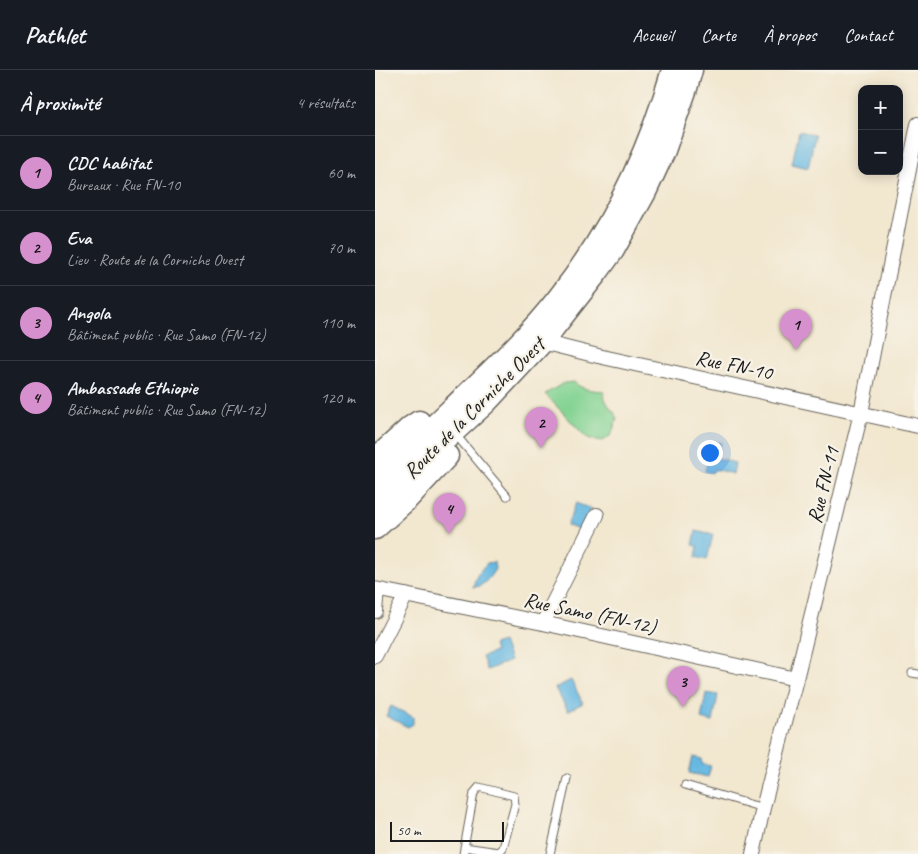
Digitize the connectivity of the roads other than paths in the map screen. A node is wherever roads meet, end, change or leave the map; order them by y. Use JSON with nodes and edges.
{"nodes":[{"id":1,"x":673,"y":70,"type":"edge"},
{"id":2,"x":691,"y":70,"type":"edge"},
{"id":3,"x":918,"y":124,"type":"edge"},
{"id":4,"x":542,"y":342,"type":"junction"},
{"id":5,"x":477,"y":398,"type":"junction"},
{"id":6,"x":861,"y":413,"type":"junction"},
{"id":7,"x":918,"y":426,"type":"edge"},
{"id":8,"x":461,"y":442,"type":"junction"},
{"id":9,"x":375,"y":460,"type":"edge"},
{"id":10,"x":375,"y":481,"type":"edge"},
{"id":11,"x":507,"y":496,"type":"dead end"},
{"id":12,"x":375,"y":503,"type":"edge"},
{"id":13,"x":597,"y":515,"type":"dead end"},
{"id":14,"x":375,"y":528,"type":"edge"},
{"id":15,"x":376,"y":590,"type":"edge"},
{"id":16,"x":406,"y":595,"type":"junction"},
{"id":17,"x":375,"y":611,"type":"edge"},
{"id":18,"x":543,"y":623,"type":"junction"},
{"id":19,"x":375,"y":656,"type":"edge"},
{"id":20,"x":796,"y":679,"type":"junction"},
{"id":21,"x":567,"y":778,"type":"dead end"},
{"id":22,"x":685,"y":786,"type":"dead end"},
{"id":23,"x":763,"y":808,"type":"junction"},
{"id":24,"x":464,"y":851,"type":"edge"},
{"id":25,"x":550,"y":854,"type":"edge"},
{"id":26,"x":753,"y":854,"type":"edge"}],
"edges":[{"from":1,"to":5,"type":"highway","name":"Route de la Corniche Ouest"},
{"from":2,"to":4,"type":"highway","name":"Route de la Corniche Ouest"},
{"from":3,"to":6,"type":"street","name":"Rue FN-11"},
{"from":4,"to":5,"type":"highway","name":"Route de la Corniche Ouest"},
{"from":4,"to":6,"type":"street","name":"Rue FN-10"},
{"from":5,"to":8,"type":"highway"},
{"from":5,"to":9,"type":"highway"},
{"from":5,"to":10,"type":"highway","name":"Route de la Corniche Ouest"},
{"from":5,"to":12,"type":"highway","name":"Route de la Corniche Ouest"},
{"from":6,"to":7,"type":"street","name":"Rue FN-10"},
{"from":6,"to":20,"type":"street","name":"Rue FN-11"},
{"from":8,"to":11,"type":"lane"},
{"from":8,"to":14,"type":"highway"},
{"from":13,"to":18,"type":"street"},
{"from":15,"to":16,"type":"street","name":"Rue Samo (FN-12)"},
{"from":15,"to":17,"type":"street"},
{"from":16,"to":18,"type":"street","name":"Rue Samo (FN-12)"},
{"from":16,"to":19,"type":"street"},
{"from":18,"to":20,"type":"street","name":"Rue Samo (FN-12)"},
{"from":20,"to":23,"type":"street","name":"Rue FN-11"},
{"from":21,"to":25,"type":"lane"},
{"from":22,"to":23,"type":"lane"},
{"from":23,"to":26,"type":"street","name":"Rue FN-11"},
{"from":24,"to":24,"type":"lane"}]}
